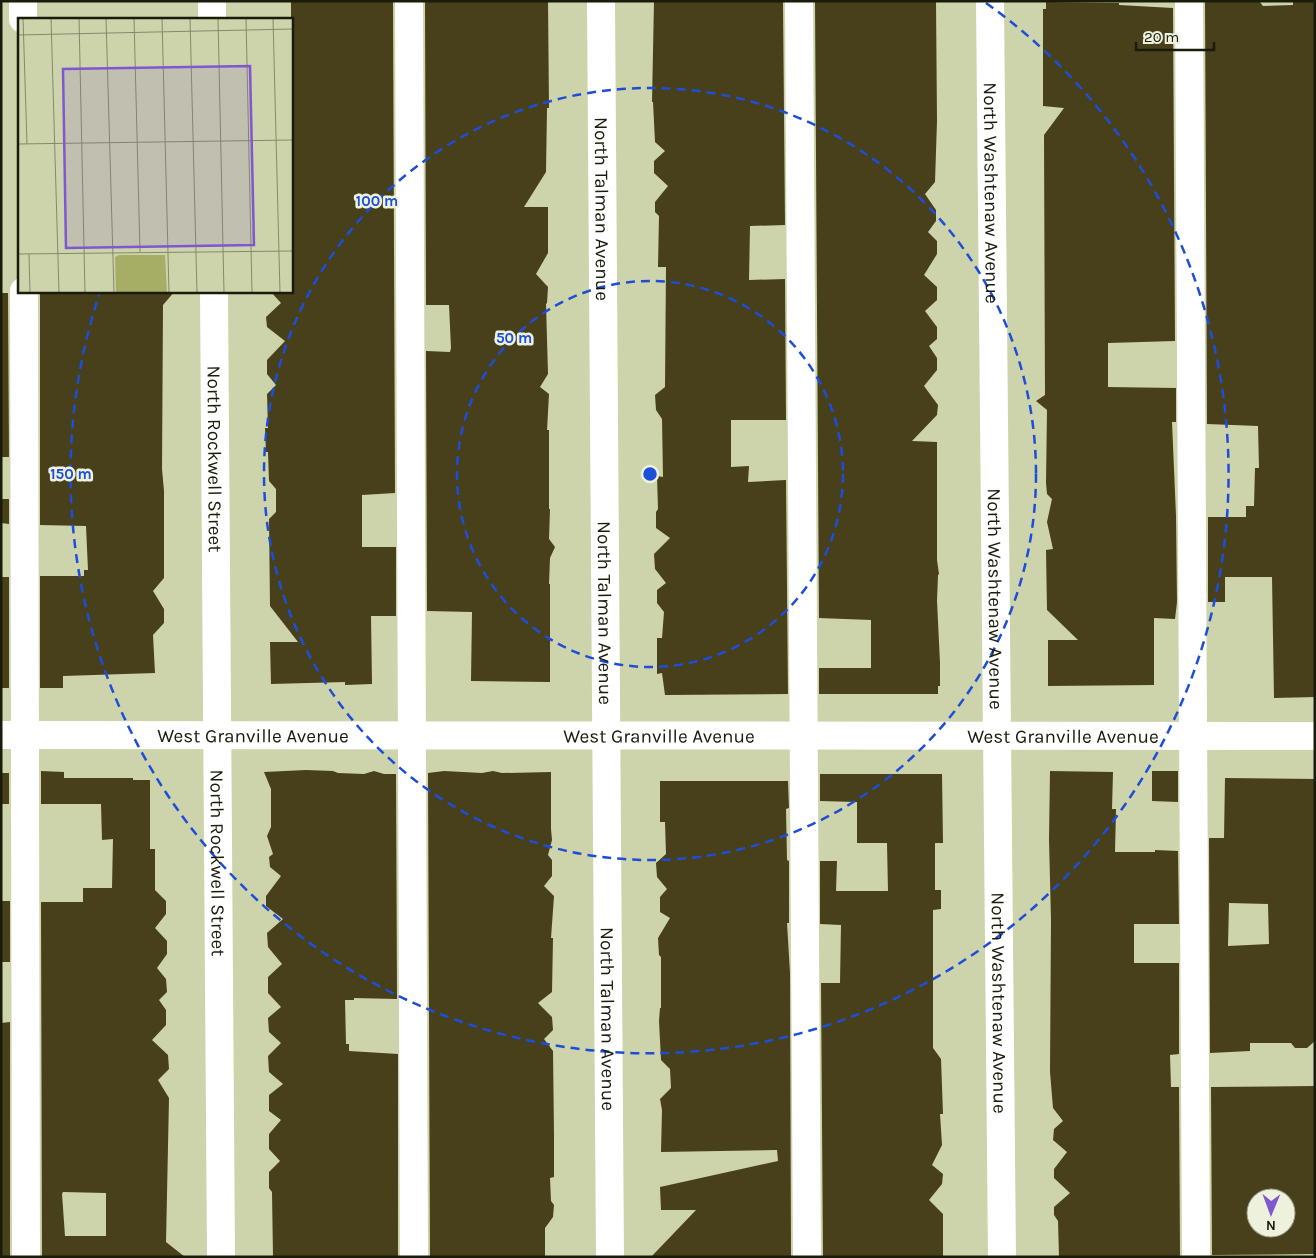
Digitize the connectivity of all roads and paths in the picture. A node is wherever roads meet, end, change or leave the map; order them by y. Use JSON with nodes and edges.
{"nodes":[{"id":1,"x":23,"y":1,"type":"edge"},
{"id":2,"x":212,"y":1,"type":"edge"},
{"id":3,"x":409,"y":1,"type":"edge"},
{"id":4,"x":601,"y":1,"type":"edge"},
{"id":5,"x":799,"y":1,"type":"edge"},
{"id":6,"x":990,"y":1,"type":"edge"},
{"id":7,"x":1190,"y":1,"type":"edge"},
{"id":8,"x":23,"y":18,"type":"edge"},
{"id":9,"x":212,"y":18,"type":"edge"},
{"id":10,"x":24,"y":292,"type":"edge"},
{"id":11,"x":214,"y":292,"type":"edge"},
{"id":12,"x":13,"y":735,"type":"edge"},
{"id":13,"x":217,"y":735,"type":"junction"},
{"id":14,"x":412,"y":735,"type":"junction"},
{"id":15,"x":606,"y":735,"type":"junction"},
{"id":16,"x":803,"y":735,"type":"junction"},
{"id":17,"x":997,"y":736,"type":"junction"},
{"id":18,"x":1194,"y":736,"type":"junction"},
{"id":19,"x":1315,"y":736,"type":"edge"},
{"id":20,"x":26,"y":1257,"type":"edge"},
{"id":21,"x":221,"y":1257,"type":"edge"},
{"id":22,"x":414,"y":1257,"type":"edge"},
{"id":23,"x":610,"y":1257,"type":"edge"},
{"id":24,"x":807,"y":1257,"type":"edge"},
{"id":25,"x":1002,"y":1257,"type":"edge"},
{"id":26,"x":1196,"y":1257,"type":"edge"}],
"edges":[{"from":1,"to":8,"type":"street"},
{"from":2,"to":9,"type":"street"},
{"from":3,"to":14,"type":"street"},
{"from":4,"to":15,"type":"street","name":"North Talman Avenue"},
{"from":5,"to":16,"type":"street"},
{"from":6,"to":17,"type":"street","name":"North Washtenaw Avenue"},
{"from":7,"to":18,"type":"street"},
{"from":10,"to":12,"type":"street"},
{"from":11,"to":13,"type":"street","name":"North Rockwell Street"},
{"from":12,"to":13,"type":"street","name":"West Granville Avenue"},
{"from":12,"to":20,"type":"street"},
{"from":13,"to":14,"type":"street","name":"West Granville Avenue"},
{"from":13,"to":21,"type":"street","name":"North Rockwell Street"},
{"from":14,"to":15,"type":"street","name":"West Granville Avenue"},
{"from":14,"to":22,"type":"street"},
{"from":15,"to":16,"type":"street","name":"West Granville Avenue"},
{"from":15,"to":23,"type":"street","name":"North Talman Avenue"},
{"from":16,"to":17,"type":"street","name":"West Granville Avenue"},
{"from":16,"to":24,"type":"street"},
{"from":17,"to":18,"type":"street","name":"West Granville Avenue"},
{"from":17,"to":25,"type":"street","name":"North Washtenaw Avenue"},
{"from":18,"to":19,"type":"street","name":"West Granville Avenue"},
{"from":18,"to":26,"type":"street"}]}
